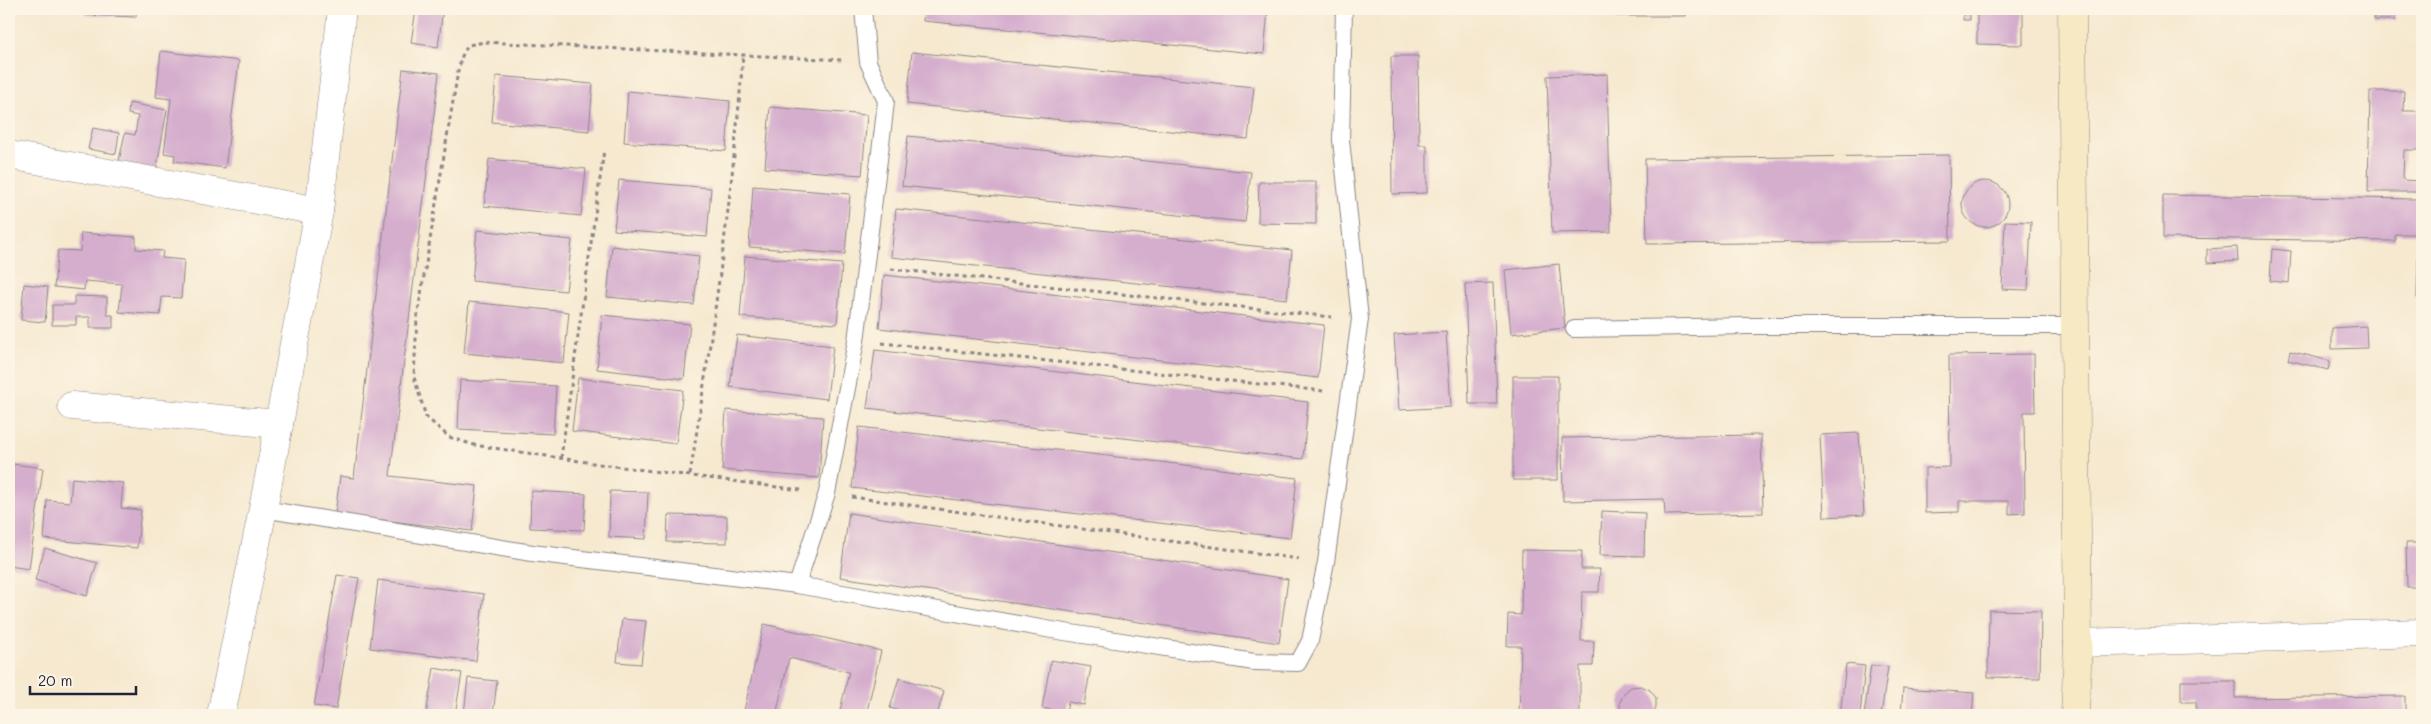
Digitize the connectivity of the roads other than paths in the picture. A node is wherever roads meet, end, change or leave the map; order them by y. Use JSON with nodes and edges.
{"nodes":[{"id":1,"x":342,"y":9,"type":"edge"},
{"id":2,"x":863,"y":9,"type":"edge"},
{"id":3,"x":1344,"y":9,"type":"edge"},
{"id":4,"x":2072,"y":9,"type":"edge"},
{"id":5,"x":9,"y":155,"type":"edge"},
{"id":6,"x":319,"y":211,"type":"junction"},
{"id":7,"x":2075,"y":326,"type":"junction"},
{"id":8,"x":1574,"y":329,"type":"dead end"},
{"id":9,"x":72,"y":406,"type":"dead end"},
{"id":10,"x":279,"y":424,"type":"junction"},
{"id":11,"x":263,"y":510,"type":"junction"},
{"id":12,"x":797,"y":585,"type":"junction"},
{"id":13,"x":2422,"y":633,"type":"edge"},
{"id":14,"x":2078,"y":643,"type":"junction"},
{"id":15,"x":221,"y":715,"type":"edge"},
{"id":16,"x":2076,"y":715,"type":"edge"}],
"edges":[{"from":1,"to":6,"type":"street"},
{"from":2,"to":12,"type":"lane"},
{"from":3,"to":12,"type":"lane"},
{"from":4,"to":7,"type":"main road"},
{"from":5,"to":6,"type":"street"},
{"from":6,"to":10,"type":"street"},
{"from":7,"to":8,"type":"lane"},
{"from":7,"to":14,"type":"main road"},
{"from":9,"to":10,"type":"street"},
{"from":10,"to":11,"type":"street"},
{"from":11,"to":12,"type":"lane"},
{"from":11,"to":15,"type":"street"},
{"from":13,"to":14,"type":"street"},
{"from":14,"to":16,"type":"main road"}]}
